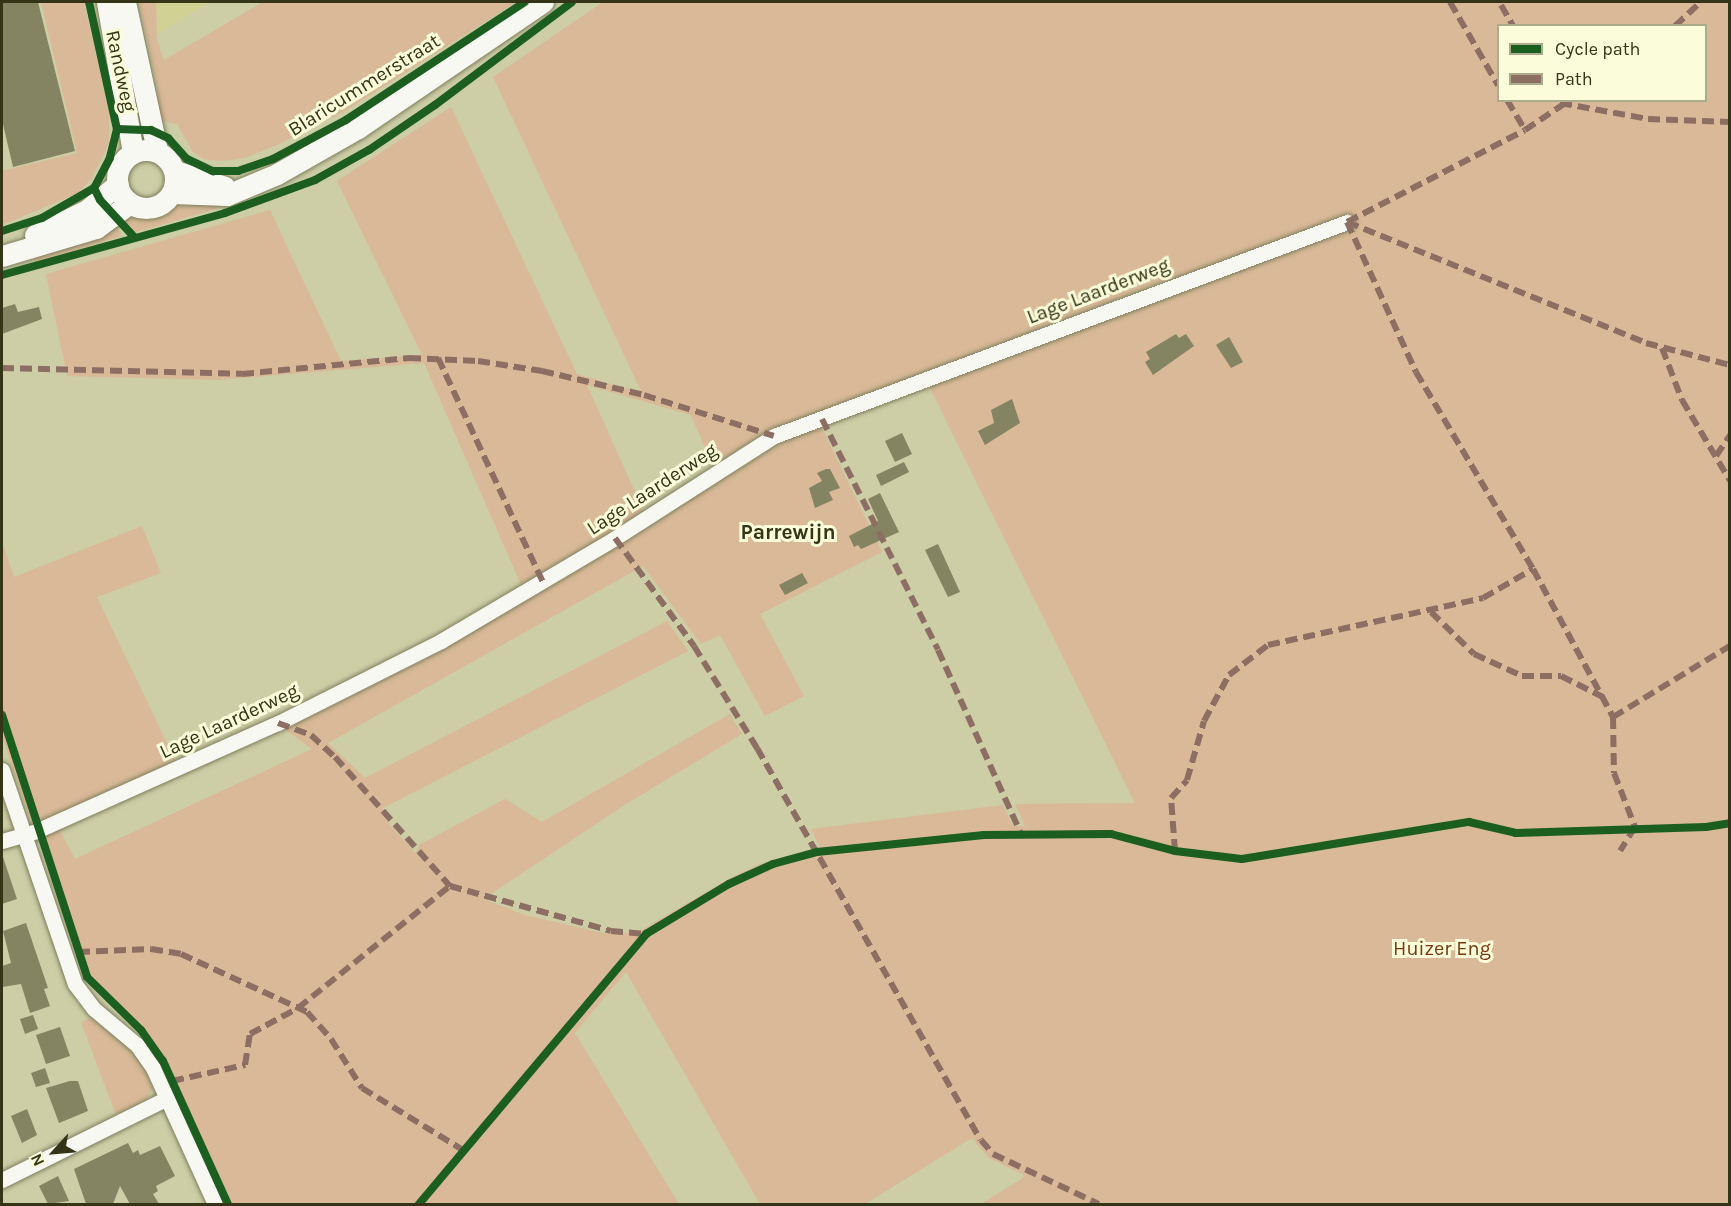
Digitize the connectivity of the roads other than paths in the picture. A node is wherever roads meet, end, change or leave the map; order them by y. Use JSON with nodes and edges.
{"nodes":[{"id":1,"x":107,"y":2,"type":"edge"},
{"id":2,"x":125,"y":2,"type":"edge"},
{"id":3,"x":543,"y":2,"type":"edge"},
{"id":4,"x":157,"y":150,"type":"junction"},
{"id":5,"x":133,"y":153,"type":"junction"},
{"id":6,"x":175,"y":171,"type":"junction"},
{"id":7,"x":118,"y":184,"type":"junction"},
{"id":8,"x":250,"y":186,"type":"junction"},
{"id":9,"x":172,"y":193,"type":"junction"},
{"id":10,"x":130,"y":203,"type":"junction"},
{"id":11,"x":1347,"y":222,"type":"dead end"},
{"id":12,"x":2,"y":249,"type":"edge"},
{"id":13,"x":2,"y":256,"type":"edge"},
{"id":14,"x":2,"y":770,"type":"edge"},
{"id":15,"x":23,"y":835,"type":"junction"},
{"id":16,"x":2,"y":841,"type":"edge"},
{"id":17,"x":167,"y":1098,"type":"junction"},
{"id":18,"x":2,"y":1180,"type":"edge"},
{"id":19,"x":210,"y":1203,"type":"edge"}],
"edges":[{"from":1,"to":5,"type":"main road","name":"Randweg"},
{"from":2,"to":4,"type":"main road","name":"Randweg"},
{"from":3,"to":8,"type":"main road","name":"Blaricummerstraat"},
{"from":4,"to":5,"type":"main road"},
{"from":4,"to":6,"type":"main road"},
{"from":5,"to":7,"type":"main road"},
{"from":6,"to":8,"type":"main road","name":"Blaricummerstraat"},
{"from":6,"to":9,"type":"main road"},
{"from":7,"to":10,"type":"main road"},
{"from":7,"to":12,"type":"main road"},
{"from":8,"to":9,"type":"main road","name":"Blaricummerstraat"},
{"from":9,"to":10,"type":"main road"},
{"from":10,"to":13,"type":"main road"},
{"from":11,"to":15,"type":"street","name":"Lage Laarderweg"},
{"from":14,"to":15,"type":"street"},
{"from":15,"to":16,"type":"street","name":"Lage Laarderweg"},
{"from":15,"to":17,"type":"street"},
{"from":17,"to":18,"type":"street"},
{"from":17,"to":19,"type":"street"}]}
